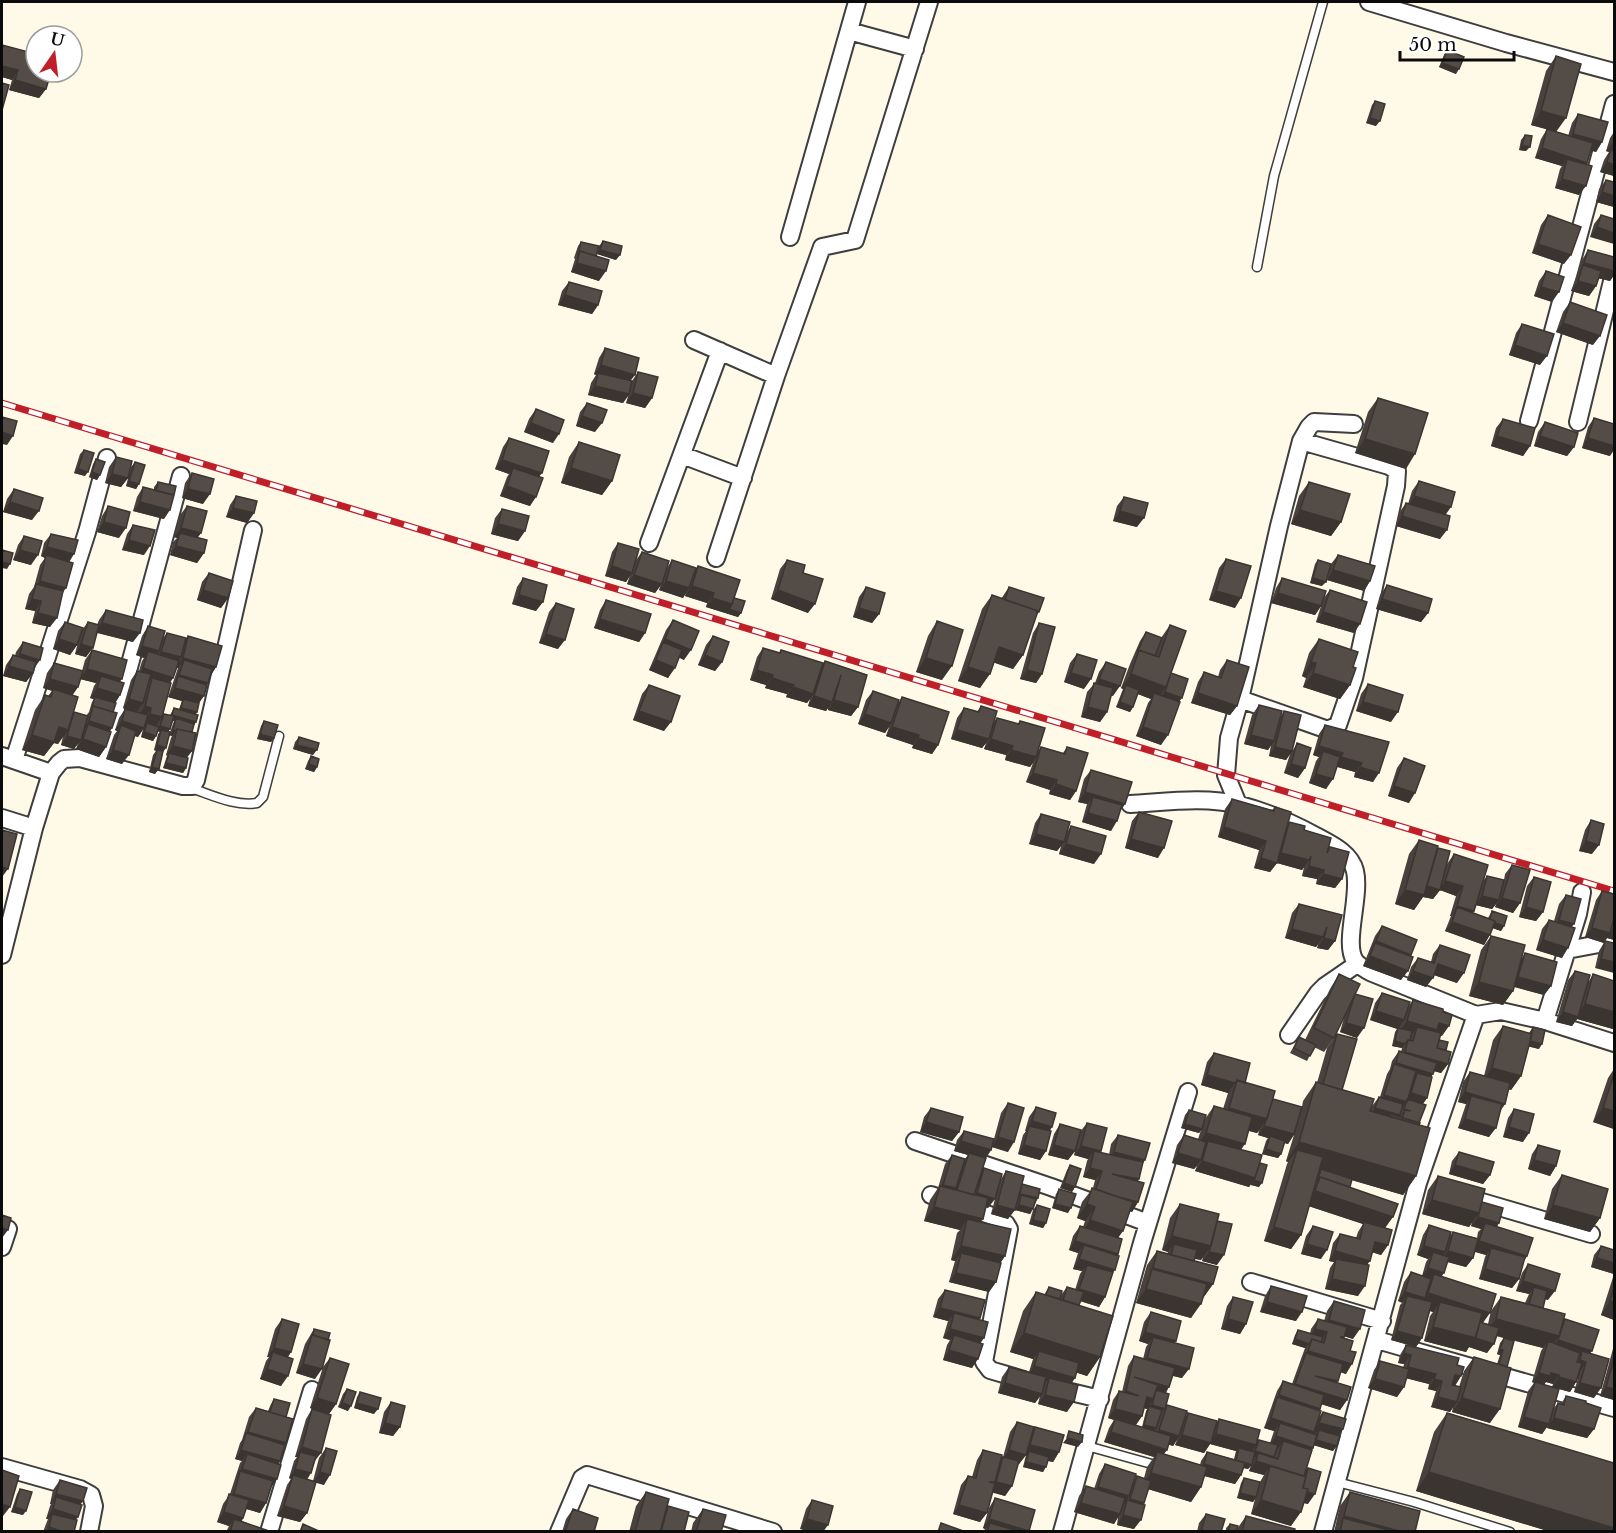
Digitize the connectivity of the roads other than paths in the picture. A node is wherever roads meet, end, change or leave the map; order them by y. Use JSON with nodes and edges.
{"nodes":[{"id":1,"x":857,"y":2,"type":"edge"},
{"id":2,"x":929,"y":2,"type":"edge"},
{"id":3,"x":1323,"y":2,"type":"edge"},
{"id":4,"x":1370,"y":2,"type":"edge"},
{"id":5,"x":849,"y":31,"type":"junction"},
{"id":6,"x":915,"y":49,"type":"junction"},
{"id":7,"x":1614,"y":72,"type":"edge"},
{"id":8,"x":1614,"y":104,"type":"edge"},
{"id":9,"x":790,"y":237,"type":"dead end"},
{"id":10,"x":1257,"y":267,"type":"dead end"},
{"id":11,"x":1614,"y":273,"type":"edge"},
{"id":12,"x":694,"y":340,"type":"dead end"},
{"id":13,"x":720,"y":351,"type":"junction"},
{"id":14,"x":776,"y":376,"type":"junction"},
{"id":15,"x":1529,"y":421,"type":"dead end"},
{"id":16,"x":1578,"y":422,"type":"dead end"},
{"id":17,"x":1354,"y":424,"type":"dead end"},
{"id":18,"x":1301,"y":441,"type":"junction"},
{"id":19,"x":682,"y":455,"type":"junction"},
{"id":20,"x":107,"y":458,"type":"dead end"},
{"id":21,"x":181,"y":476,"type":"dead end"},
{"id":22,"x":743,"y":478,"type":"junction"},
{"id":23,"x":253,"y":530,"type":"dead end"},
{"id":24,"x":649,"y":543,"type":"dead end"},
{"id":25,"x":716,"y":558,"type":"dead end"},
{"id":26,"x":1240,"y":699,"type":"junction"},
{"id":27,"x":279,"y":736,"type":"dead end"},
{"id":28,"x":8,"y":758,"type":"edge"},
{"id":29,"x":103,"y":763,"type":"junction"},
{"id":30,"x":51,"y":773,"type":"junction"},
{"id":31,"x":188,"y":787,"type":"junction"},
{"id":32,"x":1130,"y":804,"type":"edge"},
{"id":33,"x":1238,"y":804,"type":"junction"},
{"id":34,"x":2,"y":818,"type":"edge"},
{"id":35,"x":34,"y":828,"type":"junction"},
{"id":36,"x":1581,"y":892,"type":"dead end"},
{"id":37,"x":1614,"y":945,"type":"edge"},
{"id":38,"x":1567,"y":950,"type":"junction"},
{"id":39,"x":2,"y":955,"type":"edge"},
{"id":40,"x":1357,"y":964,"type":"junction"},
{"id":41,"x":1476,"y":1015,"type":"junction"},
{"id":42,"x":1545,"y":1021,"type":"junction"},
{"id":43,"x":1289,"y":1035,"type":"dead end"},
{"id":44,"x":1614,"y":1043,"type":"edge"},
{"id":45,"x":1188,"y":1092,"type":"dead end"},
{"id":46,"x":915,"y":1142,"type":"dead end"},
{"id":47,"x":931,"y":1195,"type":"dead end"},
{"id":48,"x":1461,"y":1196,"type":"edge"},
{"id":49,"x":1148,"y":1223,"type":"junction"},
{"id":50,"x":8,"y":1229,"type":"edge"},
{"id":51,"x":1591,"y":1234,"type":"dead end"},
{"id":52,"x":2,"y":1247,"type":"edge"},
{"id":53,"x":1251,"y":1282,"type":"dead end"},
{"id":54,"x":1382,"y":1321,"type":"junction"},
{"id":55,"x":1377,"y":1340,"type":"junction"},
{"id":56,"x":312,"y":1390,"type":"dead end"},
{"id":57,"x":1100,"y":1399,"type":"junction"},
{"id":58,"x":1614,"y":1408,"type":"edge"},
{"id":59,"x":1087,"y":1446,"type":"junction"},
{"id":60,"x":1161,"y":1466,"type":"edge"},
{"id":61,"x":2,"y":1467,"type":"edge"},
{"id":62,"x":1337,"y":1482,"type":"junction"},
{"id":63,"x":89,"y":1532,"type":"edge"},
{"id":64,"x":268,"y":1532,"type":"edge"},
{"id":65,"x":559,"y":1532,"type":"edge"},
{"id":66,"x":773,"y":1532,"type":"edge"},
{"id":67,"x":1062,"y":1532,"type":"edge"},
{"id":68,"x":1323,"y":1532,"type":"edge"},
{"id":69,"x":1510,"y":1532,"type":"edge"}],
"edges":[{"from":1,"to":5,"type":"street"},
{"from":2,"to":6,"type":"street"},
{"from":3,"to":10,"type":"lane"},
{"from":4,"to":7,"type":"street"},
{"from":5,"to":6,"type":"street"},
{"from":5,"to":9,"type":"street"},
{"from":6,"to":14,"type":"street"},
{"from":8,"to":15,"type":"street"},
{"from":11,"to":16,"type":"street"},
{"from":12,"to":13,"type":"street"},
{"from":13,"to":14,"type":"street"},
{"from":13,"to":19,"type":"street"},
{"from":14,"to":22,"type":"street"},
{"from":17,"to":18,"type":"street"},
{"from":18,"to":26,"type":"street"},
{"from":18,"to":26,"type":"street"},
{"from":19,"to":22,"type":"street"},
{"from":19,"to":24,"type":"street"},
{"from":20,"to":28,"type":"street"},
{"from":21,"to":29,"type":"street"},
{"from":22,"to":25,"type":"street"},
{"from":23,"to":31,"type":"street"},
{"from":26,"to":33,"type":"street"},
{"from":27,"to":31,"type":"lane"},
{"from":28,"to":30,"type":"street"},
{"from":29,"to":30,"type":"street"},
{"from":29,"to":31,"type":"street"},
{"from":30,"to":35,"type":"street"},
{"from":32,"to":33,"type":"street"},
{"from":33,"to":40,"type":"street"},
{"from":34,"to":35,"type":"street"},
{"from":35,"to":39,"type":"street"},
{"from":36,"to":38,"type":"street"},
{"from":37,"to":38,"type":"street"},
{"from":38,"to":42,"type":"street"},
{"from":40,"to":41,"type":"street"},
{"from":40,"to":43,"type":"street"},
{"from":41,"to":42,"type":"street"},
{"from":41,"to":54,"type":"street"},
{"from":42,"to":44,"type":"street"},
{"from":45,"to":49,"type":"street"},
{"from":46,"to":49,"type":"street"},
{"from":47,"to":57,"type":"street"},
{"from":48,"to":51,"type":"street"},
{"from":49,"to":57,"type":"street"},
{"from":50,"to":52,"type":"street"},
{"from":53,"to":54,"type":"street"},
{"from":54,"to":55,"type":"street"},
{"from":55,"to":58,"type":"street"},
{"from":55,"to":62,"type":"street"},
{"from":56,"to":64,"type":"street"},
{"from":57,"to":59,"type":"street"},
{"from":59,"to":60,"type":"lane"},
{"from":59,"to":67,"type":"street"},
{"from":61,"to":63,"type":"street"},
{"from":62,"to":68,"type":"street"},
{"from":62,"to":69,"type":"lane"},
{"from":65,"to":66,"type":"street"}]}
